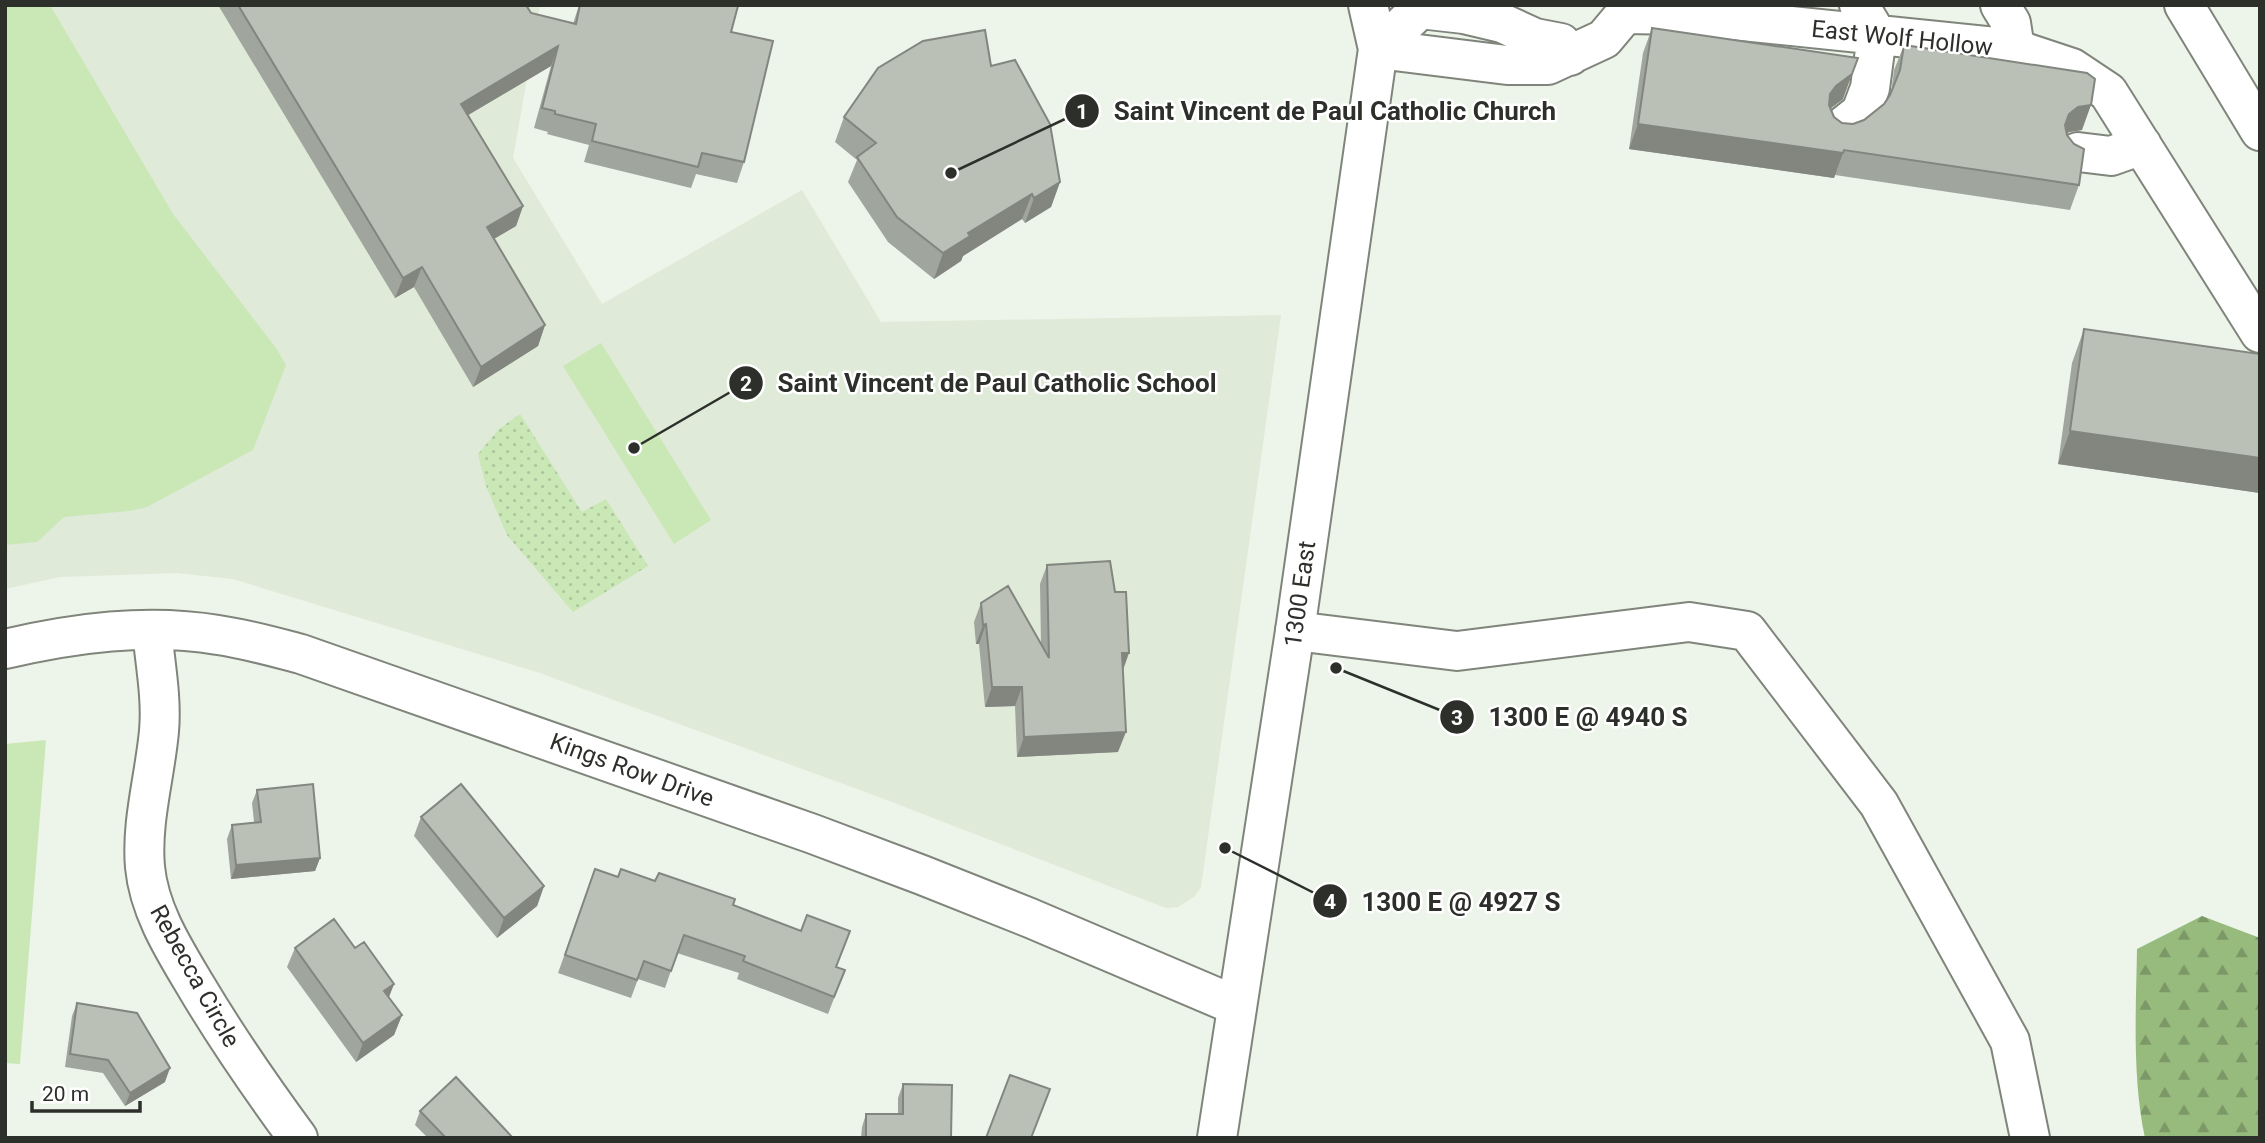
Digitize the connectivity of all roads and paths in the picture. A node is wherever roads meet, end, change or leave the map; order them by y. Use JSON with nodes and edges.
{"nodes":[{"id":1,"x":1368,"y":5,"type":"edge"},
{"id":2,"x":2000,"y":5,"type":"edge"},
{"id":3,"x":2184,"y":5,"type":"edge"},
{"id":4,"x":1420,"y":7,"type":"edge"},
{"id":5,"x":1626,"y":10,"type":"edge"},
{"id":6,"x":1868,"y":20,"type":"edge"},
{"id":7,"x":1378,"y":49,"type":"junction"},
{"id":8,"x":2015,"y":49,"type":"junction"},
{"id":9,"x":1570,"y":57,"type":"junction"},
{"id":10,"x":1841,"y":128,"type":"edge"},
{"id":11,"x":2260,"y":131,"type":"edge"},
{"id":12,"x":2141,"y":145,"type":"junction"},
{"id":13,"x":2078,"y":152,"type":"edge"},
{"id":14,"x":2260,"y":333,"type":"edge"},
{"id":15,"x":152,"y":630,"type":"junction"},
{"id":16,"x":1295,"y":631,"type":"junction"},
{"id":17,"x":5,"y":649,"type":"edge"},
{"id":18,"x":1237,"y":1006,"type":"junction"},
{"id":19,"x":298,"y":1138,"type":"edge"},
{"id":20,"x":1217,"y":1138,"type":"edge"},
{"id":21,"x":2030,"y":1138,"type":"edge"}],
"edges":[{"from":1,"to":7,"type":"street","name":"1300 East"},
{"from":2,"to":8,"type":"street"},
{"from":3,"to":11,"type":"street"},
{"from":4,"to":7,"type":"street"},
{"from":4,"to":9,"type":"street"},
{"from":5,"to":6,"type":"street","name":"East Wolf Hollow"},
{"from":5,"to":9,"type":"street","name":"East Wolf Hollow"},
{"from":6,"to":8,"type":"street","name":"East Wolf Hollow"},
{"from":6,"to":10,"type":"street"},
{"from":7,"to":9,"type":"street","name":"East Wolf Hollow"},
{"from":7,"to":16,"type":"street","name":"1300 East"},
{"from":8,"to":12,"type":"street","name":"East Wolf Hollow"},
{"from":12,"to":13,"type":"street"},
{"from":12,"to":14,"type":"street","name":"East Wolf Hollow"},
{"from":15,"to":17,"type":"street","name":"Kings Row Drive"},
{"from":15,"to":18,"type":"street","name":"Kings Row Drive"},
{"from":15,"to":19,"type":"street","name":"Rebecca Circle"},
{"from":16,"to":18,"type":"street","name":"1300 East"},
{"from":16,"to":21,"type":"street"},
{"from":18,"to":20,"type":"street","name":"1300 East"}]}
